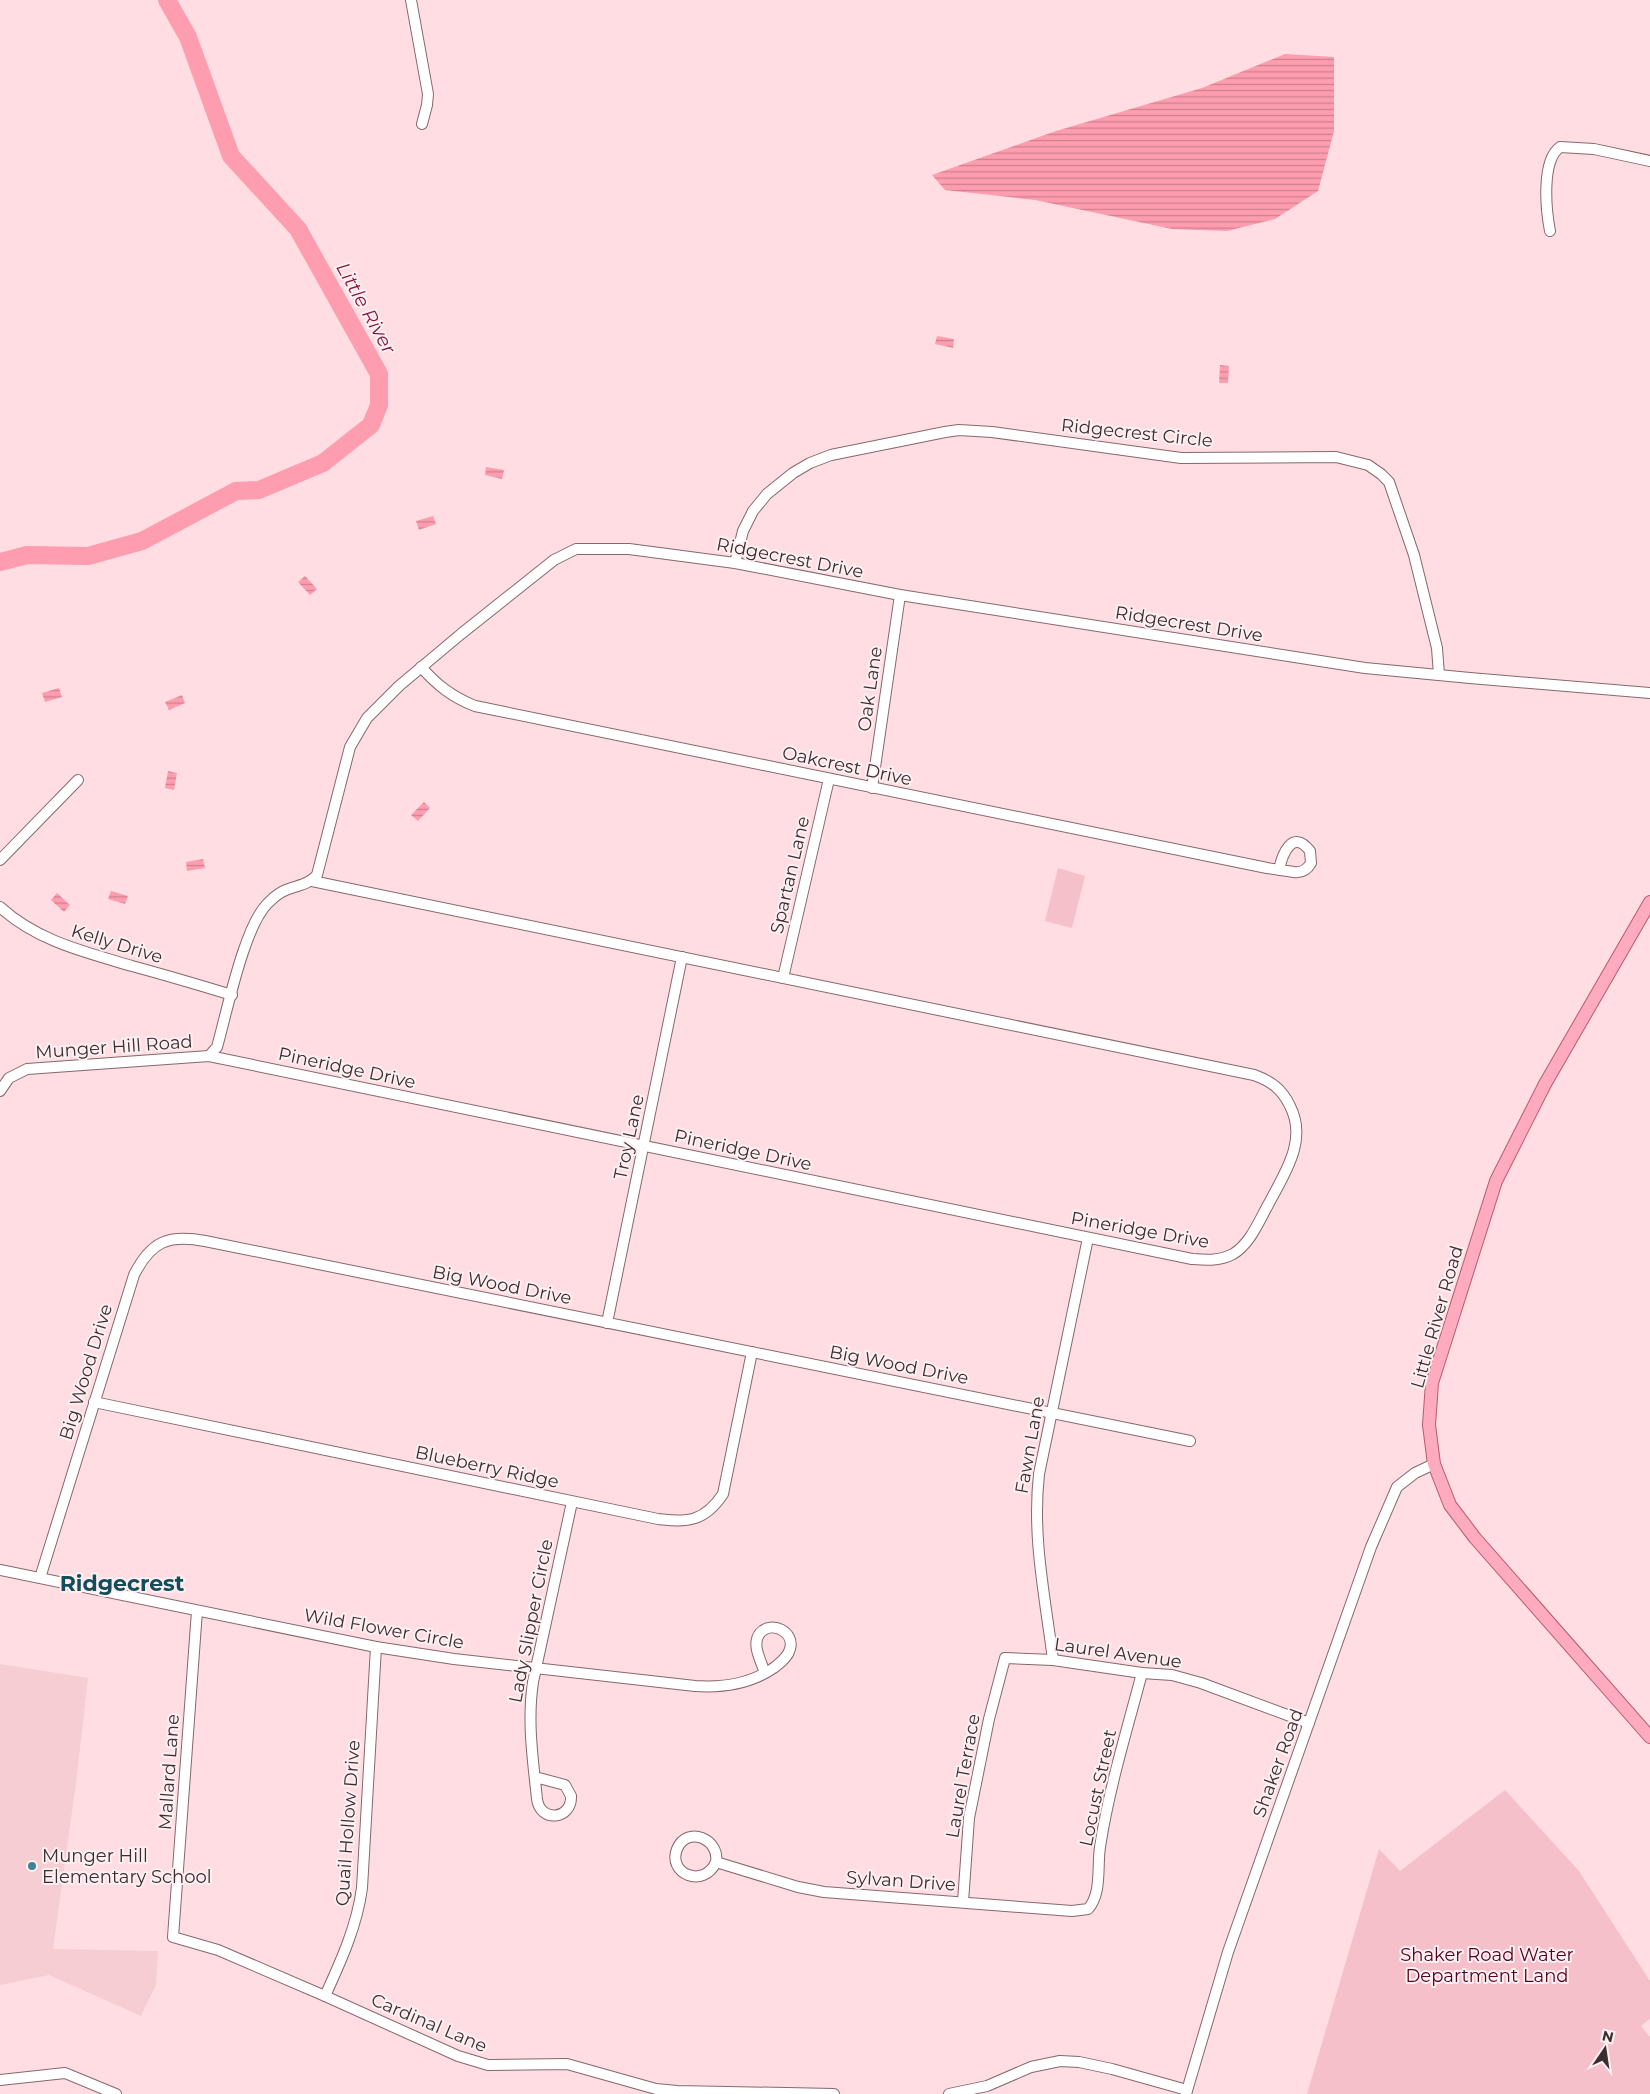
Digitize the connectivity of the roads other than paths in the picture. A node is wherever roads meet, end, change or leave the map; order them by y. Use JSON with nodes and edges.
{"nodes":[{"id":1,"x":411,"y":0,"type":"edge"},
{"id":2,"x":422,"y":124,"type":"dead end"},
{"id":3,"x":1650,"y":162,"type":"edge"},
{"id":4,"x":1550,"y":231,"type":"dead end"},
{"id":5,"x":735,"y":563,"type":"junction"},
{"id":6,"x":900,"y":596,"type":"junction"},
{"id":7,"x":420,"y":667,"type":"junction"},
{"id":8,"x":1439,"y":675,"type":"junction"},
{"id":9,"x":1650,"y":693,"type":"edge"},
{"id":10,"x":829,"y":779,"type":"junction"},
{"id":11,"x":78,"y":780,"type":"dead end"},
{"id":12,"x":872,"y":788,"type":"junction"},
{"id":13,"x":0,"y":860,"type":"edge"},
{"id":14,"x":1279,"y":870,"type":"dead end"},
{"id":15,"x":312,"y":881,"type":"junction"},
{"id":16,"x":1650,"y":902,"type":"edge"},
{"id":17,"x":0,"y":907,"type":"edge"},
{"id":18,"x":682,"y":957,"type":"junction"},
{"id":19,"x":784,"y":978,"type":"junction"},
{"id":20,"x":232,"y":995,"type":"junction"},
{"id":21,"x":209,"y":1056,"type":"junction"},
{"id":22,"x":0,"y":1091,"type":"edge"},
{"id":23,"x":643,"y":1146,"type":"junction"},
{"id":24,"x":1088,"y":1238,"type":"junction"},
{"id":25,"x":607,"y":1323,"type":"junction"},
{"id":26,"x":752,"y":1352,"type":"junction"},
{"id":27,"x":94,"y":1402,"type":"junction"},
{"id":28,"x":1051,"y":1413,"type":"junction"},
{"id":29,"x":1190,"y":1441,"type":"dead end"},
{"id":30,"x":1434,"y":1464,"type":"junction"},
{"id":31,"x":572,"y":1502,"type":"junction"},
{"id":32,"x":0,"y":1570,"type":"edge"},
{"id":33,"x":40,"y":1578,"type":"junction"},
{"id":34,"x":197,"y":1610,"type":"junction"},
{"id":35,"x":376,"y":1647,"type":"junction"},
{"id":36,"x":1005,"y":1658,"type":"joint"},
{"id":37,"x":1053,"y":1660,"type":"junction"},
{"id":38,"x":536,"y":1668,"type":"junction"},
{"id":39,"x":1142,"y":1672,"type":"junction"},
{"id":40,"x":765,"y":1673,"type":"dead end"},
{"id":41,"x":1309,"y":1723,"type":"junction"},
{"id":42,"x":1650,"y":1737,"type":"edge"},
{"id":43,"x":535,"y":1777,"type":"dead end"},
{"id":44,"x":716,"y":1862,"type":"junction"},
{"id":45,"x":963,"y":1902,"type":"junction"},
{"id":46,"x":1088,"y":1909,"type":"joint"},
{"id":47,"x":173,"y":1937,"type":"joint"},
{"id":48,"x":325,"y":1996,"type":"junction"},
{"id":49,"x":0,"y":2080,"type":"edge"},
{"id":50,"x":1187,"y":2092,"type":"edge"},
{"id":51,"x":116,"y":2094,"type":"edge"},
{"id":52,"x":834,"y":2094,"type":"edge"},
{"id":53,"x":949,"y":2094,"type":"edge"}],
"edges":[{"from":1,"to":2,"type":"street"},
{"from":3,"to":4,"type":"street"},
{"from":5,"to":6,"type":"street","name":"Ridgecrest Drive"},
{"from":5,"to":7,"type":"street","name":"Ridgecrest Drive"},
{"from":5,"to":8,"type":"street","name":"Ridgecrest Circle"},
{"from":6,"to":8,"type":"street","name":"Ridgecrest Drive"},
{"from":6,"to":12,"type":"street","name":"Oak Lane"},
{"from":7,"to":10,"type":"street","name":"Oakcrest Drive"},
{"from":7,"to":15,"type":"street","name":"Ridgecrest Drive"},
{"from":8,"to":9,"type":"street","name":"Ridgecrest Drive"},
{"from":10,"to":12,"type":"street","name":"Oakcrest Drive"},
{"from":10,"to":19,"type":"street","name":"Spartan Lane"},
{"from":11,"to":13,"type":"street"},
{"from":12,"to":14,"type":"street","name":"Oakcrest Drive"},
{"from":15,"to":18,"type":"street","name":"Pineridge Drive"},
{"from":15,"to":20,"type":"street"},
{"from":16,"to":30,"type":"main road","name":"Little River Road"},
{"from":17,"to":20,"type":"street","name":"Kelly Drive"},
{"from":18,"to":19,"type":"street","name":"Pineridge Drive"},
{"from":18,"to":23,"type":"street","name":"Troy Lane"},
{"from":19,"to":24,"type":"street","name":"Pineridge Drive"},
{"from":20,"to":21,"type":"street"},
{"from":21,"to":22,"type":"street","name":"Munger Hill Road"},
{"from":21,"to":23,"type":"street","name":"Pineridge Drive"},
{"from":23,"to":24,"type":"street","name":"Pineridge Drive"},
{"from":23,"to":25,"type":"street","name":"Troy Lane"},
{"from":24,"to":28,"type":"street","name":"Fawn Lane"},
{"from":25,"to":26,"type":"street","name":"Big Wood Drive"},
{"from":25,"to":27,"type":"street","name":"Big Wood Drive"},
{"from":26,"to":28,"type":"street","name":"Big Wood Drive"},
{"from":26,"to":31,"type":"street","name":"Blueberry Ridge"},
{"from":27,"to":31,"type":"street","name":"Blueberry Ridge"},
{"from":27,"to":33,"type":"street","name":"Big Wood Drive"},
{"from":28,"to":29,"type":"street","name":"Big Wood Drive"},
{"from":28,"to":37,"type":"street","name":"Fawn Lane"},
{"from":30,"to":41,"type":"street","name":"Shaker Road"},
{"from":30,"to":42,"type":"main road","name":"Little River Road"},
{"from":31,"to":38,"type":"street","name":"Lady Slipper Circle"},
{"from":32,"to":33,"type":"street","name":"Wild Flower Circle"},
{"from":33,"to":34,"type":"street","name":"Wild Flower Circle"},
{"from":34,"to":35,"type":"street","name":"Wild Flower Circle"},
{"from":34,"to":47,"type":"street","name":"Mallard Lane"},
{"from":35,"to":38,"type":"street","name":"Wild Flower Circle"},
{"from":35,"to":48,"type":"street","name":"Quail Hollow Drive"},
{"from":36,"to":37,"type":"street","name":"Laurel Avenue"},
{"from":36,"to":45,"type":"street","name":"Laurel Terrace"},
{"from":37,"to":39,"type":"street","name":"Laurel Avenue"},
{"from":38,"to":40,"type":"street","name":"Wild Flower Circle"},
{"from":38,"to":43,"type":"street","name":"Lady Slipper Circle"},
{"from":39,"to":41,"type":"street","name":"Laurel Avenue"},
{"from":39,"to":46,"type":"street","name":"Locust Street"},
{"from":41,"to":50,"type":"street","name":"Shaker Road"},
{"from":44,"to":44,"type":"street"},
{"from":44,"to":45,"type":"street","name":"Sylvan Drive"},
{"from":45,"to":46,"type":"street","name":"Sylvan Drive"},
{"from":47,"to":48,"type":"street","name":"Cardinal Lane"},
{"from":48,"to":52,"type":"street","name":"Cardinal Lane"},
{"from":49,"to":51,"type":"street"},
{"from":50,"to":53,"type":"street"}]}
